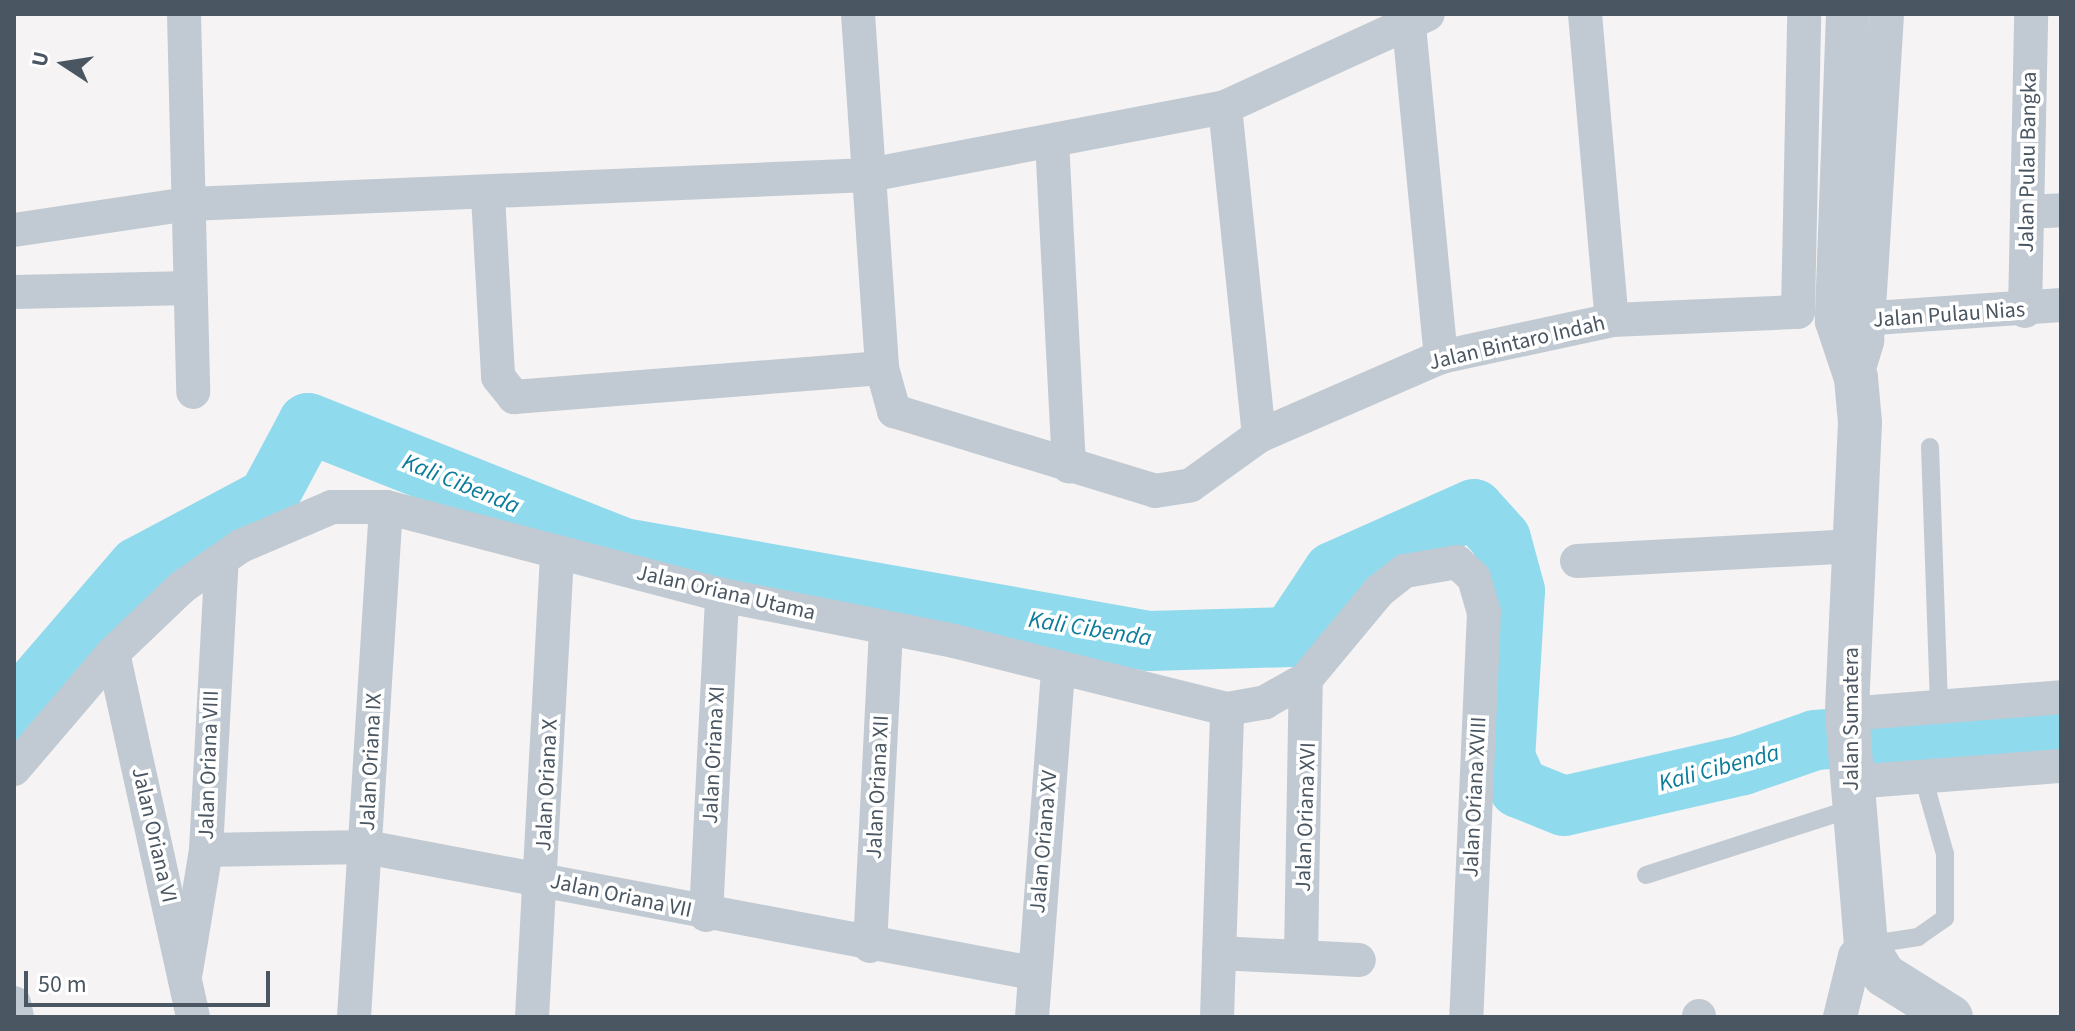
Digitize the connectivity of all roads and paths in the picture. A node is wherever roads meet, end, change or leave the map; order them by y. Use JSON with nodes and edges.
{"nodes":[{"id":1,"x":184,"y":14,"type":"edge"},
{"id":2,"x":858,"y":14,"type":"edge"},
{"id":3,"x":1585,"y":14,"type":"edge"},
{"id":4,"x":1804,"y":14,"type":"edge"},
{"id":5,"x":1848,"y":14,"type":"edge"},
{"id":6,"x":1887,"y":14,"type":"edge"},
{"id":7,"x":2031,"y":14,"type":"edge"},
{"id":8,"x":1419,"y":20,"type":"edge"},
{"id":9,"x":2045,"y":79,"type":"edge"},
{"id":10,"x":1225,"y":107,"type":"junction"},
{"id":11,"x":1052,"y":141,"type":"junction"},
{"id":12,"x":869,"y":175,"type":"junction"},
{"id":13,"x":488,"y":196,"type":"junction"},
{"id":14,"x":189,"y":204,"type":"junction"},
{"id":15,"x":2061,"y":210,"type":"edge"},
{"id":16,"x":2027,"y":212,"type":"junction"},
{"id":17,"x":14,"y":230,"type":"edge"},
{"id":18,"x":190,"y":288,"type":"junction"},
{"id":19,"x":14,"y":292,"type":"edge"},
{"id":20,"x":2061,"y":305,"type":"edge"},
{"id":21,"x":2025,"y":311,"type":"junction"},
{"id":22,"x":1612,"y":320,"type":"junction"},
{"id":23,"x":1852,"y":321,"type":"junction"},
{"id":24,"x":1441,"y":357,"type":"junction"},
{"id":25,"x":882,"y":368,"type":"junction"},
{"id":26,"x":193,"y":392,"type":"dead end"},
{"id":27,"x":1259,"y":436,"type":"junction"},
{"id":28,"x":1930,"y":447,"type":"dead end"},
{"id":29,"x":1069,"y":467,"type":"junction"},
{"id":30,"x":386,"y":507,"type":"junction"},
{"id":31,"x":1856,"y":546,"type":"junction"},
{"id":32,"x":557,"y":553,"type":"junction"},
{"id":33,"x":222,"y":559,"type":"junction"},
{"id":34,"x":1577,"y":561,"type":"dead end"},
{"id":35,"x":1474,"y":578,"type":"joint"},
{"id":36,"x":722,"y":595,"type":"junction"},
{"id":37,"x":886,"y":627,"type":"junction"},
{"id":38,"x":113,"y":653,"type":"junction"},
{"id":39,"x":1058,"y":668,"type":"junction"},
{"id":40,"x":1306,"y":679,"type":"junction"},
{"id":41,"x":2061,"y":697,"type":"edge"},
{"id":42,"x":1939,"y":706,"type":"junction"},
{"id":43,"x":1227,"y":709,"type":"junction"},
{"id":44,"x":1850,"y":762,"type":"junction"},
{"id":45,"x":2061,"y":766,"type":"edge"},
{"id":46,"x":14,"y":769,"type":"edge"},
{"id":47,"x":1923,"y":777,"type":"junction"},
{"id":48,"x":366,"y":847,"type":"junction"},
{"id":49,"x":206,"y":850,"type":"junction"},
{"id":50,"x":1646,"y":875,"type":"dead end"},
{"id":51,"x":543,"y":879,"type":"junction"},
{"id":52,"x":706,"y":915,"type":"junction"},
{"id":53,"x":1866,"y":945,"type":"junction"},
{"id":54,"x":870,"y":946,"type":"junction"},
{"id":55,"x":1219,"y":953,"type":"junction"},
{"id":56,"x":1301,"y":955,"type":"junction"},
{"id":57,"x":1359,"y":960,"type":"dead end"},
{"id":58,"x":186,"y":971,"type":"junction"},
{"id":59,"x":1033,"y":973,"type":"junction"},
{"id":60,"x":14,"y":1003,"type":"edge"},
{"id":61,"x":17,"y":1017,"type":"edge"},
{"id":62,"x":193,"y":1017,"type":"edge"},
{"id":63,"x":354,"y":1017,"type":"edge"},
{"id":64,"x":532,"y":1017,"type":"edge"},
{"id":65,"x":1032,"y":1017,"type":"edge"},
{"id":66,"x":1217,"y":1017,"type":"edge"},
{"id":67,"x":1466,"y":1017,"type":"edge"},
{"id":68,"x":1840,"y":1017,"type":"edge"},
{"id":69,"x":1951,"y":1017,"type":"edge"}],
"edges":[{"from":1,"to":14,"type":"street"},
{"from":2,"to":12,"type":"street"},
{"from":3,"to":22,"type":"street"},
{"from":4,"to":22,"type":"street","name":"Jalan Bintaro Indah"},
{"from":5,"to":23,"type":"street","name":"Jalan Sumatera"},
{"from":6,"to":23,"type":"street","name":"Jalan Sumatera"},
{"from":7,"to":9,"type":"street","name":"Jalan Pulau Bangka"},
{"from":8,"to":10,"type":"street"},
{"from":8,"to":24,"type":"street"},
{"from":9,"to":16,"type":"street","name":"Jalan Pulau Bangka"},
{"from":10,"to":11,"type":"street"},
{"from":10,"to":27,"type":"street"},
{"from":11,"to":12,"type":"street"},
{"from":11,"to":29,"type":"street"},
{"from":12,"to":13,"type":"street"},
{"from":12,"to":25,"type":"street"},
{"from":13,"to":14,"type":"street"},
{"from":13,"to":25,"type":"street"},
{"from":14,"to":17,"type":"street"},
{"from":14,"to":18,"type":"street"},
{"from":15,"to":16,"type":"street"},
{"from":16,"to":21,"type":"street","name":"Jalan Pulau Bangka"},
{"from":18,"to":19,"type":"street"},
{"from":18,"to":26,"type":"street"},
{"from":20,"to":21,"type":"street","name":"Jalan Pulau Nias"},
{"from":21,"to":23,"type":"street","name":"Jalan Pulau Nias"},
{"from":22,"to":24,"type":"street","name":"Jalan Bintaro Indah"},
{"from":23,"to":31,"type":"street","name":"Jalan Sumatera"},
{"from":24,"to":27,"type":"street","name":"Jalan Bintaro Indah"},
{"from":25,"to":29,"type":"street","name":"Jalan Bintaro Indah"},
{"from":27,"to":29,"type":"street","name":"Jalan Bintaro Indah"},
{"from":28,"to":42,"type":"lane"},
{"from":30,"to":32,"type":"street","name":"Jalan Oriana Utama"},
{"from":30,"to":33,"type":"street","name":"Jalan Oriana Utama"},
{"from":30,"to":48,"type":"street","name":"Jalan Oriana IX"},
{"from":31,"to":34,"type":"street"},
{"from":31,"to":44,"type":"street","name":"Jalan Sumatera"},
{"from":32,"to":36,"type":"street","name":"Jalan Oriana Utama"},
{"from":32,"to":51,"type":"street","name":"Jalan Oriana X"},
{"from":33,"to":38,"type":"street","name":"Jalan Oriana Utama"},
{"from":33,"to":49,"type":"street","name":"Jalan Oriana VIII"},
{"from":35,"to":40,"type":"street","name":"Jalan Oriana Utama"},
{"from":35,"to":67,"type":"street","name":"Jalan Oriana XVIII"},
{"from":36,"to":37,"type":"street","name":"Jalan Oriana Utama"},
{"from":36,"to":52,"type":"street","name":"Jalan Oriana XI"},
{"from":37,"to":39,"type":"street","name":"Jalan Oriana Utama"},
{"from":37,"to":54,"type":"street","name":"Jalan Oriana XII"},
{"from":38,"to":46,"type":"street","name":"Jalan Oriana Utama"},
{"from":38,"to":58,"type":"street","name":"Jalan Oriana VI"},
{"from":39,"to":43,"type":"street","name":"Jalan Oriana Utama"},
{"from":39,"to":59,"type":"street","name":"Jalan Oriana XV"},
{"from":40,"to":43,"type":"street","name":"Jalan Oriana Utama"},
{"from":40,"to":56,"type":"street","name":"Jalan Oriana XVI"},
{"from":41,"to":42,"type":"street"},
{"from":42,"to":44,"type":"street"},
{"from":43,"to":55,"type":"street"},
{"from":44,"to":47,"type":"street"},
{"from":44,"to":50,"type":"lane"},
{"from":44,"to":53,"type":"street","name":"Jalan Sumatera"},
{"from":45,"to":47,"type":"street"},
{"from":47,"to":53,"type":"lane"},
{"from":48,"to":49,"type":"street","name":"Jalan Oriana VII"},
{"from":48,"to":51,"type":"street","name":"Jalan Oriana VII"},
{"from":48,"to":63,"type":"street","name":"Jalan Oriana IX"},
{"from":49,"to":58,"type":"street","name":"Jalan Oriana VIII"},
{"from":51,"to":52,"type":"street","name":"Jalan Oriana VII"},
{"from":51,"to":64,"type":"street","name":"Jalan Oriana X"},
{"from":52,"to":54,"type":"street","name":"Jalan Oriana VII"},
{"from":53,"to":68,"type":"street"},
{"from":53,"to":69,"type":"street","name":"Jalan Sumatera"},
{"from":54,"to":59,"type":"street","name":"Jalan Oriana VII"},
{"from":55,"to":56,"type":"street"},
{"from":55,"to":66,"type":"street"},
{"from":56,"to":57,"type":"street"},
{"from":58,"to":62,"type":"street","name":"Jalan Oriana VI"},
{"from":59,"to":65,"type":"street","name":"Jalan Oriana XV"},
{"from":60,"to":61,"type":"street"}]}
